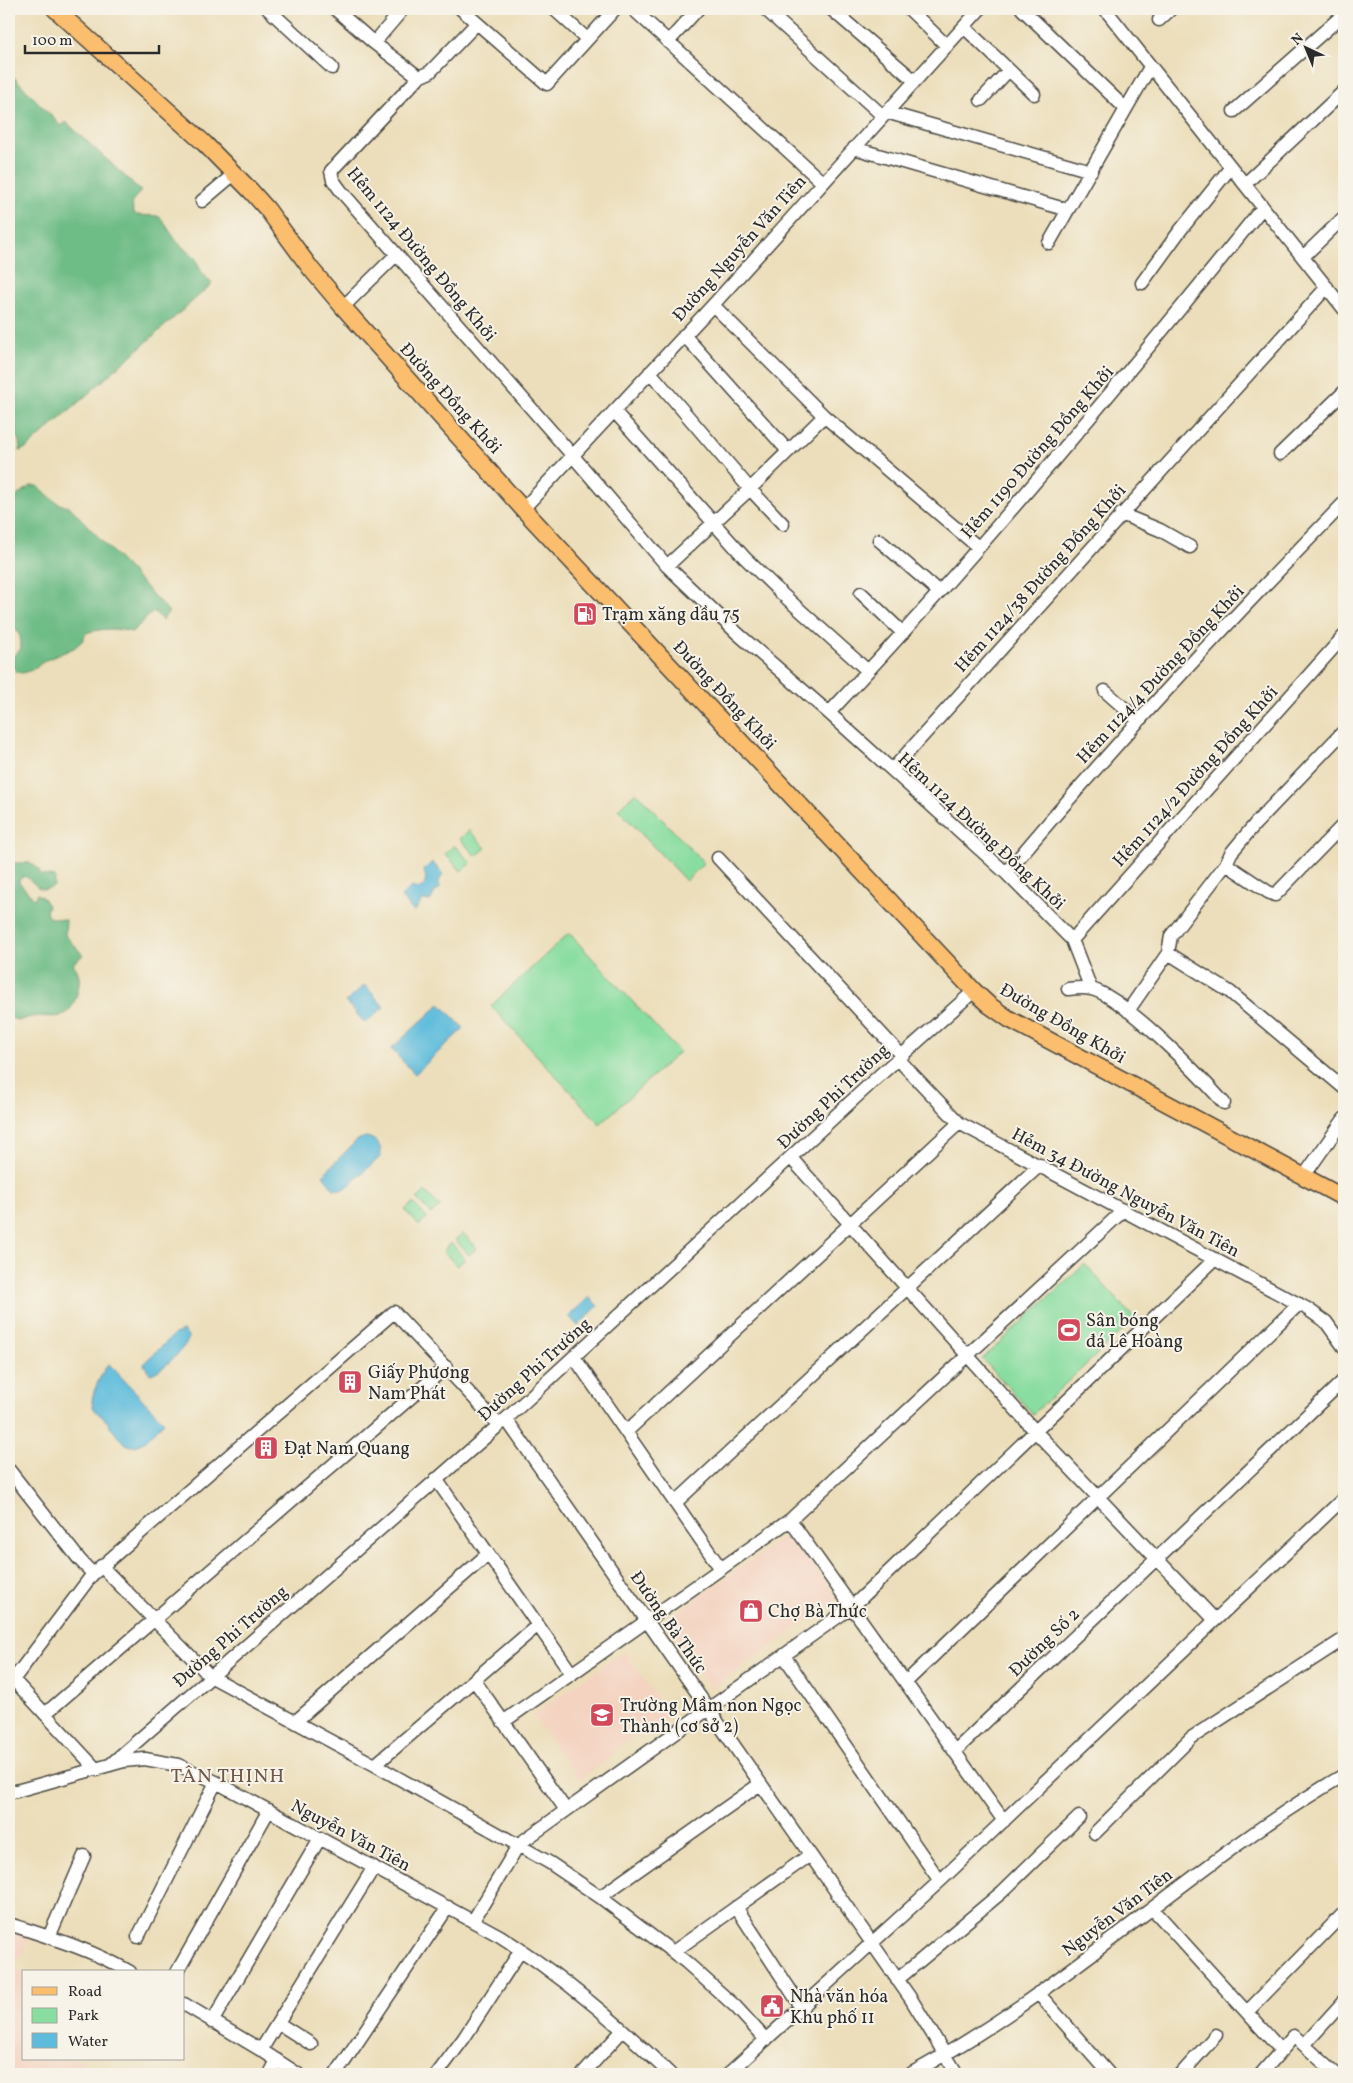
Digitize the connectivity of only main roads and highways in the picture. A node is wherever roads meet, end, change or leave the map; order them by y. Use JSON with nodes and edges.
{"nodes":[{"id":1,"x":55,"y":9,"type":"edge"},
{"id":2,"x":1344,"y":1198,"type":"edge"}],
"edges":[{"from":1,"to":2,"type":"main road","name":"Đường Đồng Khởi"}]}
